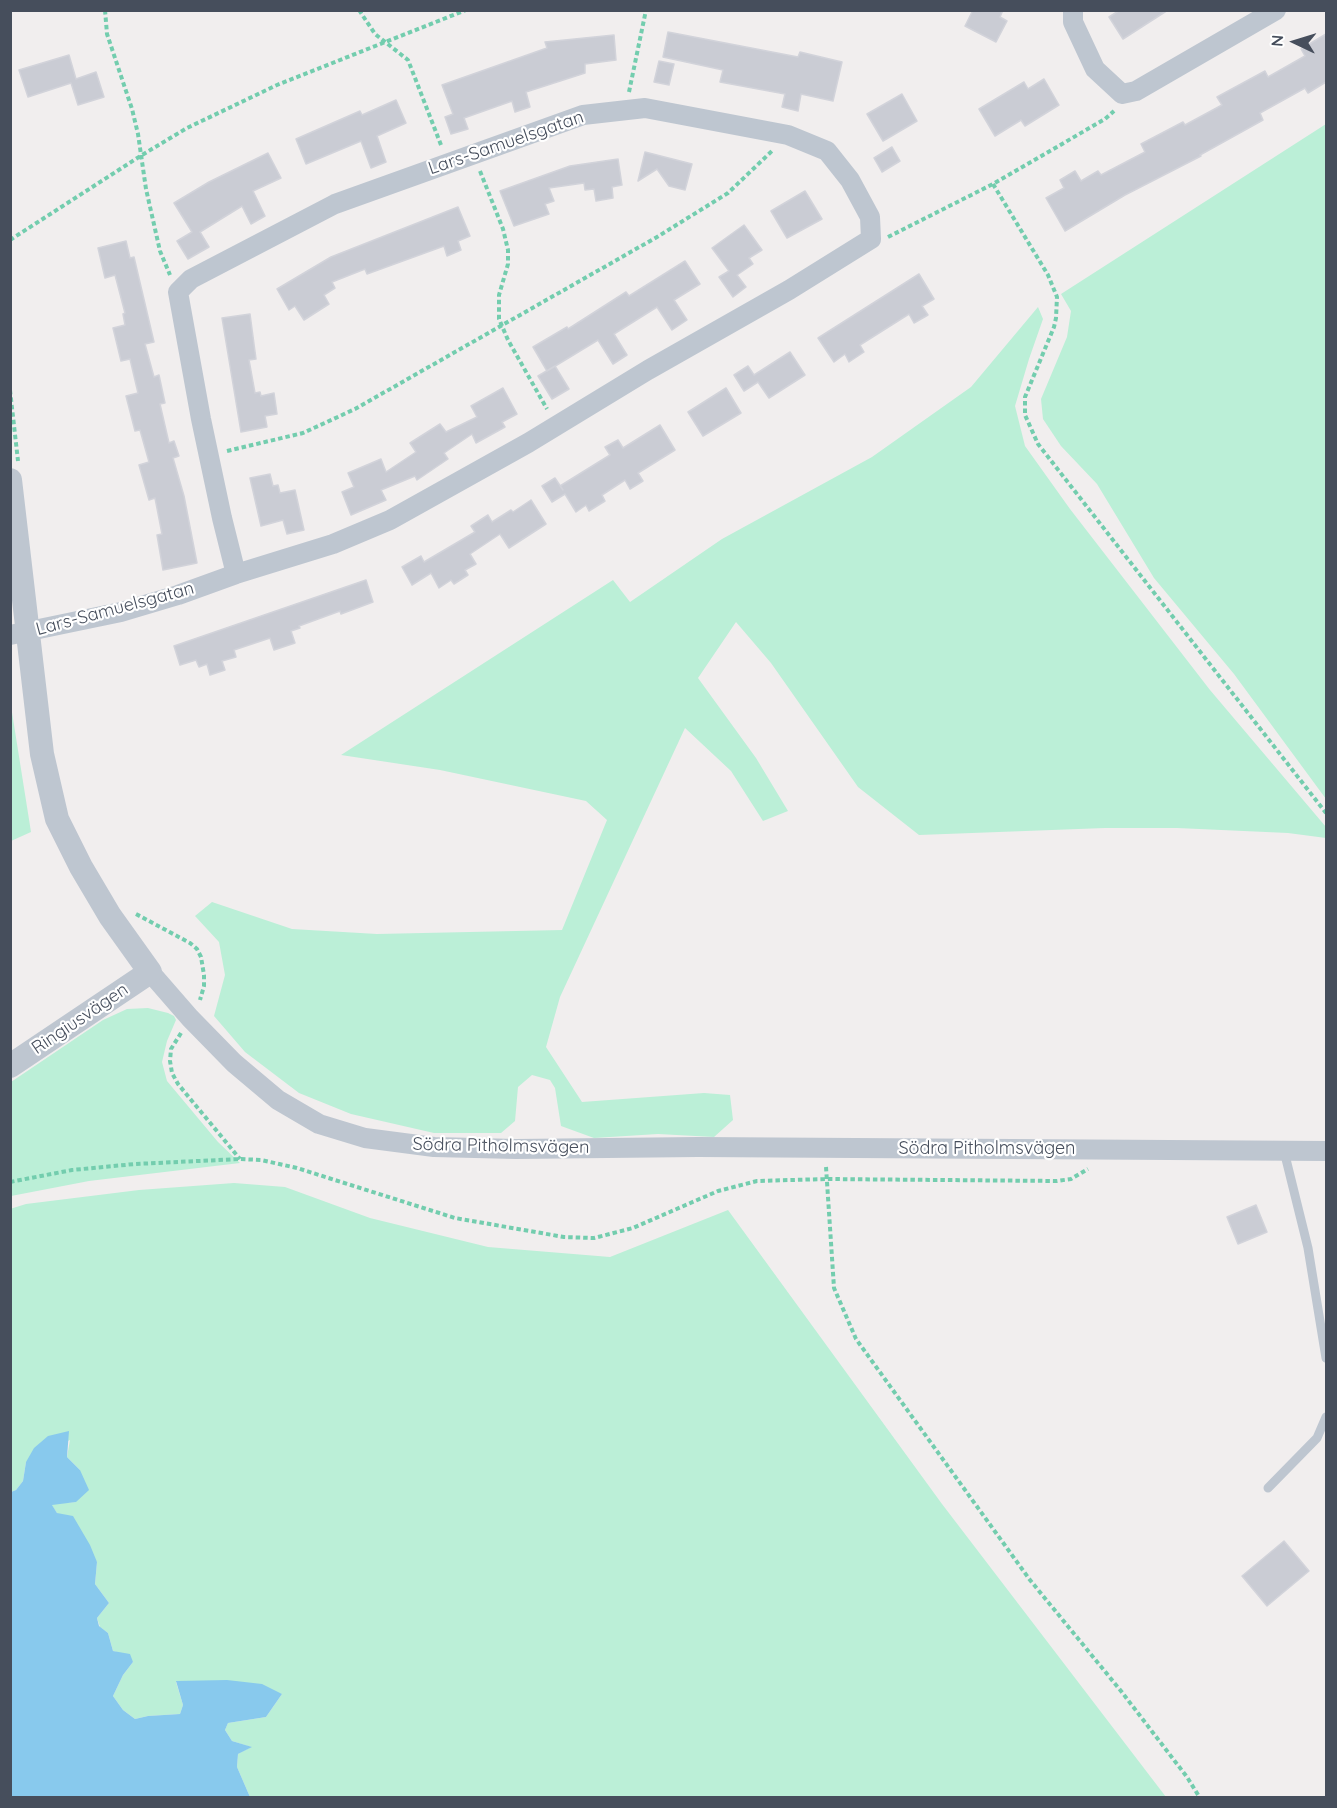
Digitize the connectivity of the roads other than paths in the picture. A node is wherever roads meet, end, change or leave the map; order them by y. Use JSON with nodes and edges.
{"nodes":[{"id":1,"x":1073,"y":10,"type":"edge"},
{"id":2,"x":1276,"y":10,"type":"edge"},
{"id":3,"x":15,"y":475,"type":"edge"},
{"id":4,"x":236,"y":574,"type":"junction"},
{"id":5,"x":19,"y":634,"type":"edge"},
{"id":6,"x":150,"y":972,"type":"junction"},
{"id":7,"x":10,"y":1066,"type":"edge"},
{"id":8,"x":1284,"y":1151,"type":"junction"},
{"id":9,"x":1326,"y":1151,"type":"edge"},
{"id":10,"x":1326,"y":1358,"type":"edge"},
{"id":11,"x":1326,"y":1417,"type":"edge"},
{"id":12,"x":1268,"y":1488,"type":"dead end"}],
"edges":[{"from":1,"to":2,"type":"street"},
{"from":3,"to":5,"type":"street","name":"Södra Pitholmsvägen"},
{"from":4,"to":4,"type":"street","name":"Lars-Samuelsgatan"},
{"from":4,"to":5,"type":"street","name":"Lars-Samuelsgatan"},
{"from":5,"to":6,"type":"street","name":"Södra Pitholmsvägen"},
{"from":6,"to":7,"type":"street","name":"Ringiusvägen"},
{"from":6,"to":8,"type":"street","name":"Södra Pitholmsvägen"},
{"from":8,"to":9,"type":"street","name":"Södra Pitholmsvägen"},
{"from":8,"to":10,"type":"lane"},
{"from":11,"to":12,"type":"lane"}]}
